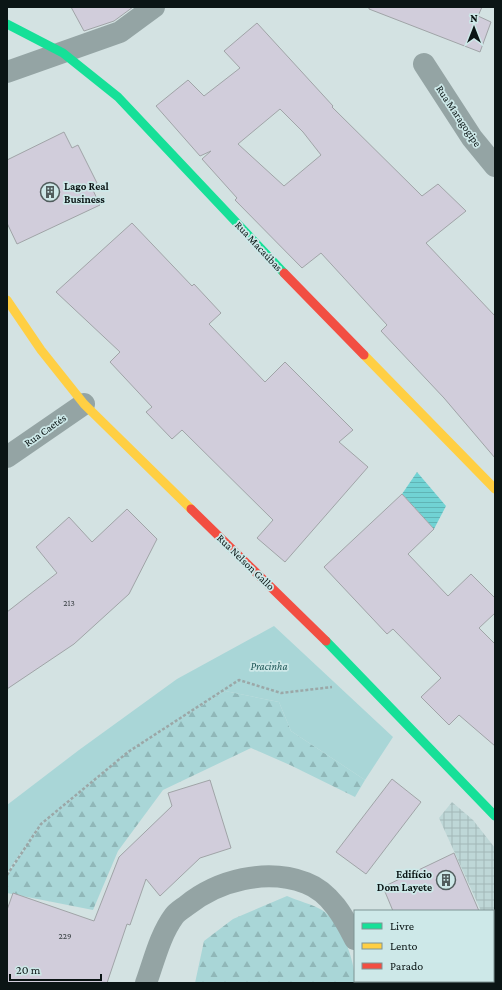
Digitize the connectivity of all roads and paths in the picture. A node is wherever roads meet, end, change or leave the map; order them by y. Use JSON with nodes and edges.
{"nodes":[{"id":1,"x":154,"y":7,"type":"edge"},
{"id":2,"x":7,"y":24,"type":"edge"},
{"id":3,"x":63,"y":53,"type":"junction"},
{"id":4,"x":424,"y":64,"type":"dead end"},
{"id":5,"x":7,"y":72,"type":"edge"},
{"id":6,"x":495,"y":166,"type":"edge"},
{"id":7,"x":7,"y":300,"type":"edge"},
{"id":8,"x":84,"y":404,"type":"junction"},
{"id":9,"x":7,"y":457,"type":"edge"},
{"id":10,"x":495,"y":489,"type":"edge"},
{"id":11,"x":338,"y":686,"type":"dead end"},
{"id":12,"x":495,"y":816,"type":"edge"},
{"id":13,"x":7,"y":875,"type":"edge"},
{"id":14,"x":354,"y":937,"type":"edge"},
{"id":15,"x":146,"y":983,"type":"edge"}],
"edges":[{"from":1,"to":3,"type":"street"},
{"from":2,"to":3,"type":"street","name":"Rua Macaúbas"},
{"from":3,"to":5,"type":"street"},
{"from":3,"to":10,"type":"street","name":"Rua Macaúbas"},
{"from":4,"to":6,"type":"street","name":"Rua Maragogipe"},
{"from":7,"to":8,"type":"street","name":"Rua Nelson Gallo"},
{"from":8,"to":9,"type":"street","name":"Rua Caetés"},
{"from":8,"to":12,"type":"street","name":"Rua Nelson Gallo"},
{"from":11,"to":13,"type":"path"},
{"from":14,"to":15,"type":"street"}]}
